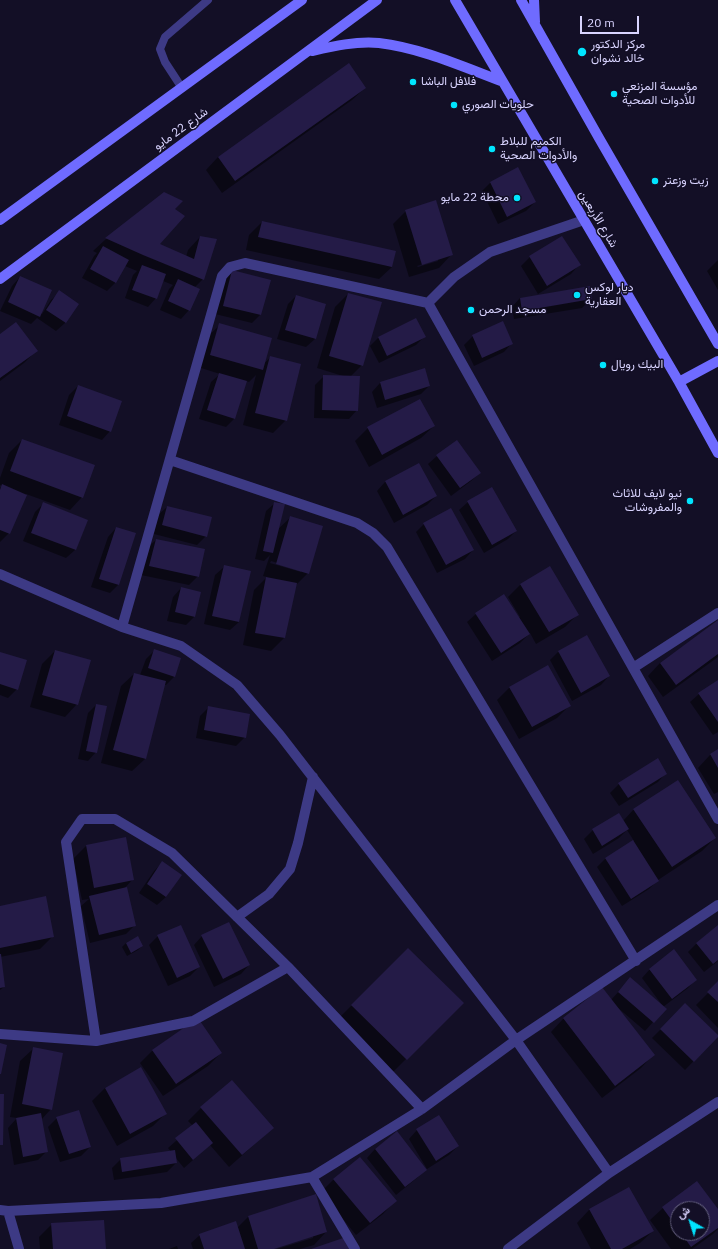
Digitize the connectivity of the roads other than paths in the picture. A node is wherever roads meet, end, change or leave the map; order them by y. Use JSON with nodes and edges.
{"nodes":[{"id":1,"x":208,"y":0,"type":"edge"},
{"id":2,"x":302,"y":0,"type":"edge"},
{"id":3,"x":377,"y":0,"type":"edge"},
{"id":4,"x":455,"y":0,"type":"edge"},
{"id":5,"x":521,"y":0,"type":"edge"},
{"id":6,"x":534,"y":0,"type":"edge"},
{"id":7,"x":534,"y":24,"type":"junction"},
{"id":8,"x":307,"y":52,"type":"junction"},
{"id":9,"x":501,"y":81,"type":"junction"},
{"id":10,"x":182,"y":88,"type":"junction"},
{"id":11,"x":0,"y":220,"type":"edge"},
{"id":12,"x":584,"y":220,"type":"junction"},
{"id":13,"x":0,"y":279,"type":"edge"},
{"id":14,"x":428,"y":304,"type":"junction"},
{"id":15,"x":718,"y":344,"type":"edge"},
{"id":16,"x":718,"y":361,"type":"edge"},
{"id":17,"x":679,"y":382,"type":"junction"},
{"id":18,"x":718,"y":453,"type":"edge"},
{"id":19,"x":170,"y":460,"type":"junction"},
{"id":20,"x":0,"y":574,"type":"edge"},
{"id":21,"x":718,"y":613,"type":"edge"},
{"id":22,"x":122,"y":627,"type":"junction"},
{"id":23,"x":633,"y":668,"type":"junction"},
{"id":24,"x":313,"y":777,"type":"junction"},
{"id":25,"x":718,"y":819,"type":"edge"},
{"id":26,"x":718,"y":906,"type":"edge"},
{"id":27,"x":237,"y":917,"type":"junction"},
{"id":28,"x":636,"y":961,"type":"junction"},
{"id":29,"x":288,"y":967,"type":"junction"},
{"id":30,"x":0,"y":1034,"type":"edge"},
{"id":31,"x":516,"y":1040,"type":"junction"},
{"id":32,"x":96,"y":1041,"type":"junction"},
{"id":33,"x":718,"y":1102,"type":"edge"},
{"id":34,"x":422,"y":1109,"type":"junction"},
{"id":35,"x":609,"y":1173,"type":"junction"},
{"id":36,"x":312,"y":1177,"type":"junction"},
{"id":37,"x":4,"y":1210,"type":"edge"},
{"id":38,"x":19,"y":1249,"type":"edge"},
{"id":39,"x":354,"y":1249,"type":"edge"},
{"id":40,"x":508,"y":1249,"type":"edge"}],
"edges":[{"from":1,"to":10,"type":"lane"},
{"from":2,"to":10,"type":"main road"},
{"from":3,"to":8,"type":"main road","name":"شارع 22 مايو"},
{"from":4,"to":9,"type":"main road","name":"شارع الأربعين"},
{"from":5,"to":7,"type":"main road"},
{"from":6,"to":7,"type":"main road"},
{"from":7,"to":15,"type":"main road"},
{"from":8,"to":9,"type":"main road"},
{"from":8,"to":13,"type":"main road","name":"شارع 22 مايو"},
{"from":9,"to":12,"type":"main road","name":"شارع الأربعين"},
{"from":10,"to":11,"type":"main road"},
{"from":12,"to":14,"type":"street"},
{"from":12,"to":17,"type":"main road","name":"شارع الأربعين"},
{"from":14,"to":19,"type":"street"},
{"from":14,"to":23,"type":"street"},
{"from":16,"to":17,"type":"main road"},
{"from":17,"to":18,"type":"main road","name":"شارع الأربعين"},
{"from":19,"to":22,"type":"street"},
{"from":19,"to":28,"type":"street"},
{"from":20,"to":22,"type":"street"},
{"from":21,"to":23,"type":"street"},
{"from":22,"to":24,"type":"street"},
{"from":23,"to":25,"type":"street"},
{"from":24,"to":27,"type":"street"},
{"from":24,"to":31,"type":"street"},
{"from":26,"to":28,"type":"street"},
{"from":27,"to":29,"type":"street"},
{"from":27,"to":32,"type":"street"},
{"from":28,"to":31,"type":"street"},
{"from":29,"to":32,"type":"street"},
{"from":29,"to":34,"type":"street"},
{"from":30,"to":32,"type":"street"},
{"from":31,"to":34,"type":"street"},
{"from":31,"to":35,"type":"street"},
{"from":33,"to":35,"type":"street"},
{"from":34,"to":36,"type":"street"},
{"from":35,"to":40,"type":"street"},
{"from":36,"to":37,"type":"street"},
{"from":36,"to":39,"type":"street"},
{"from":37,"to":38,"type":"street"}]}
